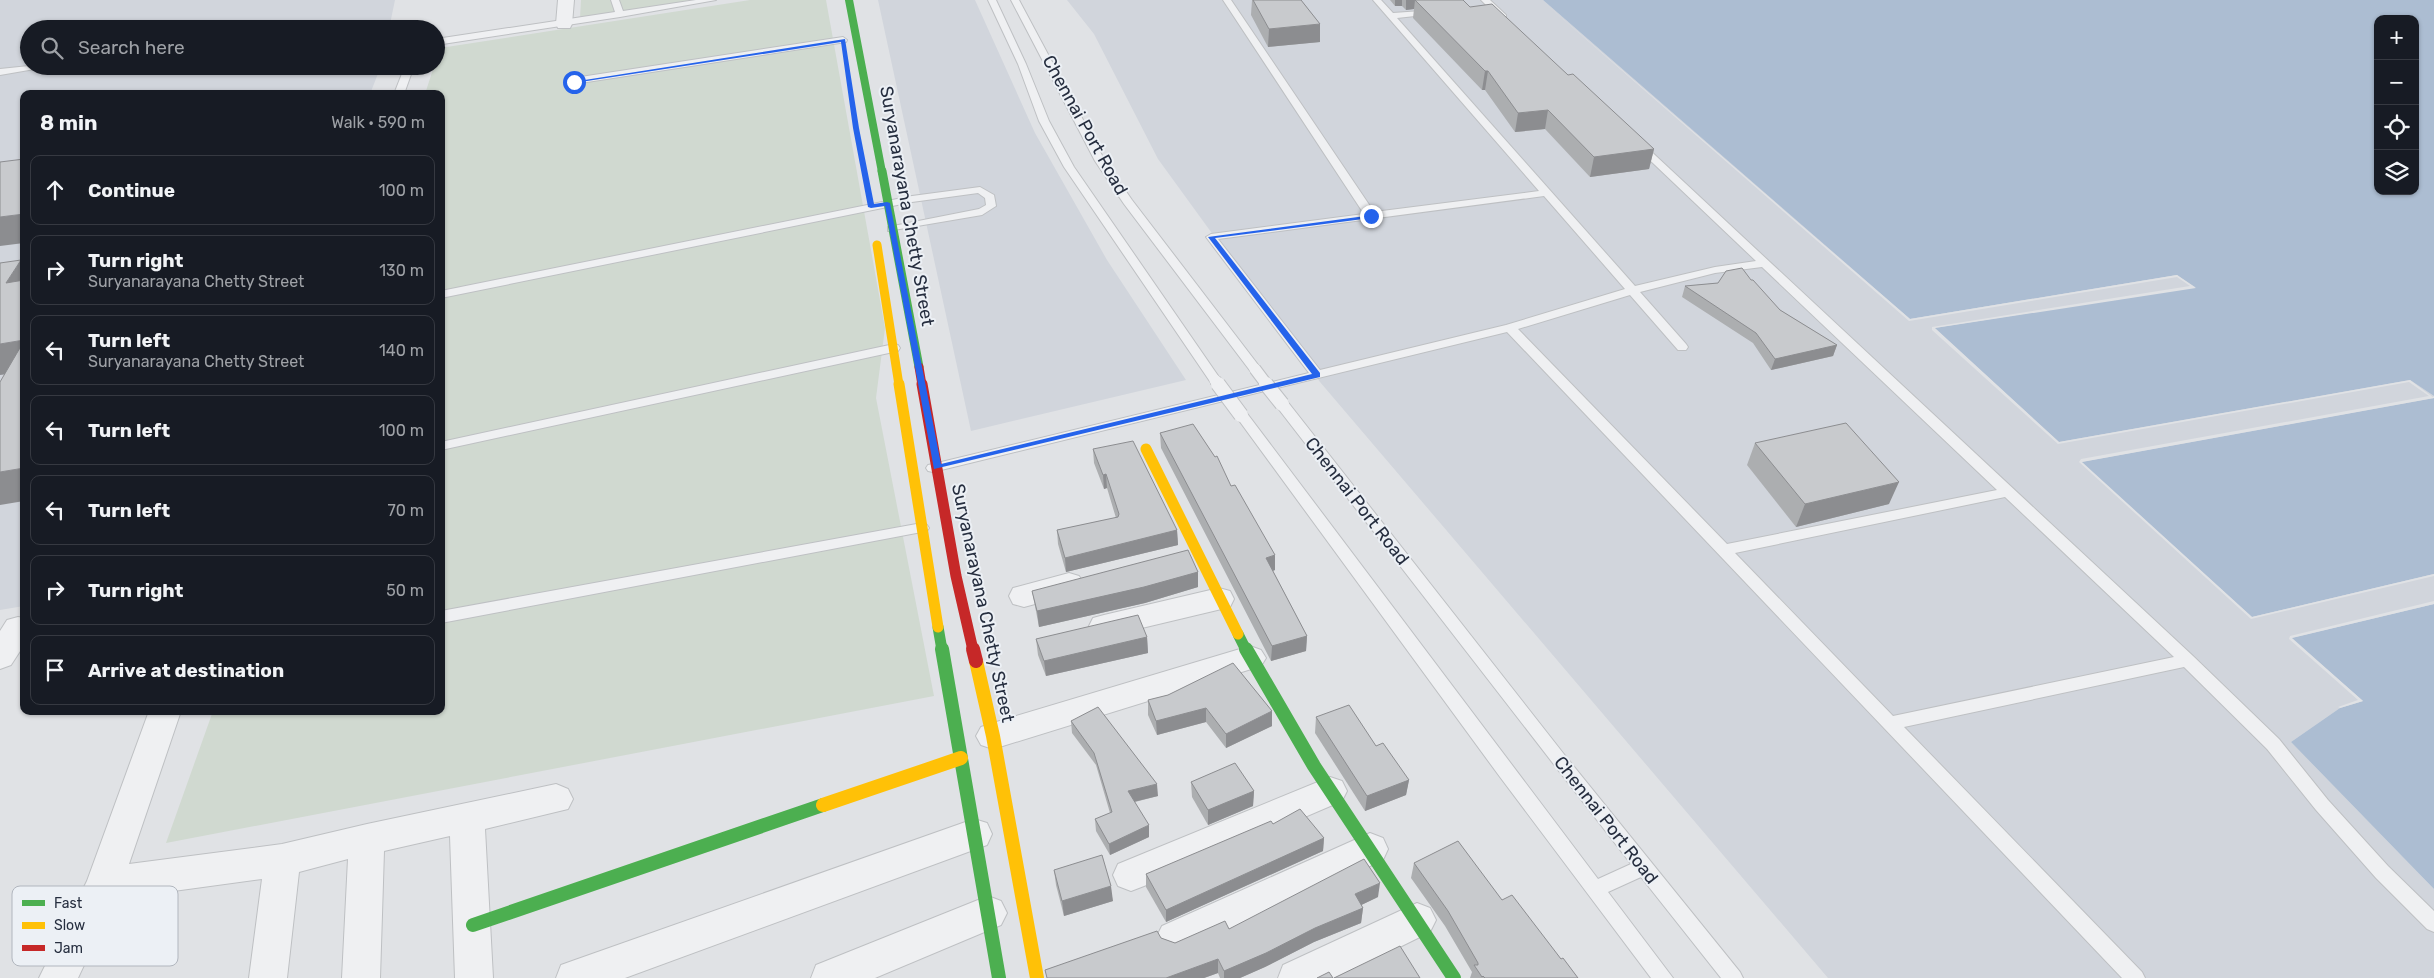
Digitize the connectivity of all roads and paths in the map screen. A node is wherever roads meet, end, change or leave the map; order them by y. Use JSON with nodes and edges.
{"nodes":[{"id":1,"x":566,"y":0,"type":"edge"},
{"id":2,"x":615,"y":0,"type":"edge"},
{"id":3,"x":712,"y":0,"type":"edge"},
{"id":4,"x":849,"y":0,"type":"edge"},
{"id":5,"x":992,"y":0,"type":"edge"},
{"id":6,"x":1015,"y":0,"type":"edge"},
{"id":7,"x":1227,"y":0,"type":"edge"},
{"id":8,"x":1377,"y":0,"type":"edge"},
{"id":9,"x":1486,"y":4,"type":"edge"},
{"id":10,"x":1446,"y":10,"type":"edge"},
{"id":11,"x":620,"y":15,"type":"junction"},
{"id":12,"x":1391,"y":16,"type":"junction"},
{"id":13,"x":564,"y":24,"type":"junction"},
{"id":14,"x":1513,"y":26,"type":"edge"},
{"id":15,"x":445,"y":41,"type":"edge"},
{"id":16,"x":843,"y":41,"type":"dead end"},
{"id":17,"x":20,"y":70,"type":"edge"},
{"id":18,"x":0,"y":72,"type":"edge"},
{"id":19,"x":406,"y":75,"type":"edge"},
{"id":20,"x":574,"y":82,"type":"dead end"},
{"id":21,"x":400,"y":90,"type":"edge"},
{"id":22,"x":1628,"y":134,"type":"edge"},
{"id":23,"x":1547,"y":193,"type":"junction"},
{"id":24,"x":887,"y":203,"type":"junction"},
{"id":25,"x":1371,"y":216,"type":"junction"},
{"id":26,"x":892,"y":229,"type":"junction"},
{"id":27,"x":875,"y":235,"type":"dead end"},
{"id":28,"x":1765,"y":264,"type":"junction"},
{"id":29,"x":1632,"y":290,"type":"junction"},
{"id":30,"x":445,"y":294,"type":"edge"},
{"id":31,"x":1510,"y":328,"type":"junction"},
{"id":32,"x":1682,"y":347,"type":"dead end"},
{"id":33,"x":894,"y":348,"type":"junction"},
{"id":34,"x":1317,"y":375,"type":"junction"},
{"id":35,"x":445,"y":445,"type":"edge"},
{"id":36,"x":1146,"y":449,"type":"dead end"},
{"id":37,"x":937,"y":468,"type":"junction"},
{"id":38,"x":913,"y":473,"type":"junction"},
{"id":39,"x":2008,"y":492,"type":"junction"},
{"id":40,"x":922,"y":528,"type":"junction"},
{"id":41,"x":1724,"y":550,"type":"junction"},
{"id":42,"x":1196,"y":552,"type":"junction"},
{"id":43,"x":1168,"y":559,"type":"edge"},
{"id":44,"x":1091,"y":579,"type":"edge"},
{"id":45,"x":1024,"y":596,"type":"dead end"},
{"id":46,"x":1219,"y":600,"type":"junction"},
{"id":47,"x":445,"y":616,"type":"edge"},
{"id":48,"x":14,"y":628,"type":"edge"},
{"id":49,"x":1076,"y":633,"type":"edge"},
{"id":50,"x":0,"y":657,"type":"edge"},
{"id":51,"x":1250,"y":658,"type":"junction"},
{"id":52,"x":2187,"y":660,"type":"junction"},
{"id":53,"x":165,"y":715,"type":"edge"},
{"id":54,"x":1890,"y":723,"type":"junction"},
{"id":55,"x":992,"y":736,"type":"junction"},
{"id":56,"x":962,"y":758,"type":"junction"},
{"id":57,"x":1330,"y":791,"type":"junction"},
{"id":58,"x":556,"y":799,"type":"dead end"},
{"id":59,"x":467,"y":818,"type":"junction"},
{"id":60,"x":974,"y":834,"type":"junction"},
{"id":61,"x":367,"y":839,"type":"junction"},
{"id":62,"x":1370,"y":849,"type":"junction"},
{"id":63,"x":282,"y":860,"type":"junction"},
{"id":64,"x":1644,"y":867,"type":"junction"},
{"id":65,"x":1131,"y":875,"type":"dead end"},
{"id":66,"x":104,"y":884,"type":"joint"},
{"id":67,"x":1595,"y":889,"type":"junction"},
{"id":68,"x":988,"y":913,"type":"junction"},
{"id":69,"x":1417,"y":920,"type":"junction"},
{"id":70,"x":2434,"y":923,"type":"edge"},
{"id":71,"x":473,"y":925,"type":"junction"},
{"id":72,"x":1175,"y":938,"type":"dead end"},
{"id":73,"x":64,"y":966,"type":"edge"},
{"id":74,"x":58,"y":978,"type":"edge"},
{"id":75,"x":268,"y":978,"type":"edge"},
{"id":76,"x":362,"y":978,"type":"edge"},
{"id":77,"x":474,"y":978,"type":"edge"},
{"id":78,"x":575,"y":978,"type":"edge"},
{"id":79,"x":830,"y":978,"type":"edge"},
{"id":80,"x":999,"y":978,"type":"edge"},
{"id":81,"x":1037,"y":978,"type":"edge"},
{"id":82,"x":1297,"y":978,"type":"edge"},
{"id":83,"x":1454,"y":978,"type":"edge"},
{"id":84,"x":1663,"y":978,"type":"edge"},
{"id":85,"x":1733,"y":978,"type":"edge"},
{"id":86,"x":2135,"y":978,"type":"edge"}],
"edges":[{"from":1,"to":13,"type":"street"},
{"from":2,"to":11,"type":"lane"},
{"from":3,"to":11,"type":"lane"},
{"from":4,"to":24,"type":"main road","name":"Suryanarayana Chetty Street"},
{"from":5,"to":67,"type":"lane","name":"Chennai Port Road","bridge":true},
{"from":6,"to":64,"type":"lane","name":"Chennai Port Road","bridge":true},
{"from":7,"to":25,"type":"lane"},
{"from":8,"to":12,"type":"lane"},
{"from":9,"to":14,"type":"lane"},
{"from":10,"to":12,"type":"lane"},
{"from":11,"to":13,"type":"lane"},
{"from":12,"to":23,"type":"lane"},
{"from":13,"to":15,"type":"lane"},
{"from":16,"to":20,"type":"lane"},
{"from":17,"to":18,"type":"lane"},
{"from":19,"to":21,"type":"lane"},
{"from":22,"to":28,"type":"lane"},
{"from":23,"to":25,"type":"lane"},
{"from":23,"to":29,"type":"lane"},
{"from":24,"to":26,"type":"main road","name":"Suryanarayana Chetty Street"},
{"from":24,"to":26,"type":"lane"},
{"from":24,"to":30,"type":"lane"},
{"from":25,"to":34,"type":"lane"},
{"from":26,"to":37,"type":"main road","name":"Suryanarayana Chetty Street"},
{"from":27,"to":33,"type":"main road","name":"Suryanarayana Chetty Street"},
{"from":28,"to":29,"type":"lane"},
{"from":28,"to":39,"type":"lane"},
{"from":29,"to":31,"type":"lane"},
{"from":29,"to":32,"type":"lane"},
{"from":31,"to":34,"type":"lane"},
{"from":31,"to":41,"type":"lane"},
{"from":33,"to":35,"type":"lane"},
{"from":33,"to":38,"type":"main road","name":"Suryanarayana Chetty Street"},
{"from":34,"to":37,"type":"lane"},
{"from":36,"to":42,"type":"main road"},
{"from":37,"to":38,"type":"lane"},
{"from":37,"to":55,"type":"main road","name":"Suryanarayana Chetty Street"},
{"from":38,"to":40,"type":"main road","name":"Suryanarayana Chetty Street"},
{"from":39,"to":41,"type":"lane"},
{"from":39,"to":52,"type":"lane"},
{"from":40,"to":47,"type":"lane"},
{"from":40,"to":56,"type":"main road","name":"Suryanarayana Chetty Street"},
{"from":41,"to":54,"type":"lane"},
{"from":42,"to":43,"type":"street"},
{"from":42,"to":46,"type":"main road"},
{"from":44,"to":45,"type":"street"},
{"from":46,"to":49,"type":"street"},
{"from":46,"to":51,"type":"main road"},
{"from":48,"to":50,"type":"street"},
{"from":51,"to":55,"type":"street"},
{"from":51,"to":57,"type":"main road"},
{"from":52,"to":54,"type":"lane"},
{"from":52,"to":70,"type":"lane"},
{"from":53,"to":66,"type":"street"},
{"from":54,"to":86,"type":"lane"},
{"from":55,"to":81,"type":"main road","name":"Suryanarayana Chetty Street"},
{"from":56,"to":60,"type":"main road","name":"Suryanarayana Chetty Street"},
{"from":56,"to":71,"type":"main road"},
{"from":57,"to":62,"type":"main road"},
{"from":57,"to":65,"type":"street"},
{"from":58,"to":59,"type":"street"},
{"from":59,"to":61,"type":"street"},
{"from":59,"to":71,"type":"street"},
{"from":60,"to":68,"type":"main road","name":"Suryanarayana Chetty Street"},
{"from":60,"to":78,"type":"street"},
{"from":61,"to":63,"type":"street"},
{"from":61,"to":76,"type":"street"},
{"from":62,"to":69,"type":"main road"},
{"from":62,"to":72,"type":"street"},
{"from":63,"to":66,"type":"street"},
{"from":63,"to":75,"type":"street"},
{"from":64,"to":67,"type":"lane"},
{"from":64,"to":85,"type":"lane","name":"Chennai Port Road"},
{"from":67,"to":84,"type":"lane","name":"Chennai Port Road"},
{"from":68,"to":79,"type":"street"},
{"from":68,"to":80,"type":"main road","name":"Suryanarayana Chetty Street"},
{"from":69,"to":82,"type":"street"},
{"from":69,"to":83,"type":"main road"},
{"from":71,"to":77,"type":"street"},
{"from":73,"to":74,"type":"street"}]}
